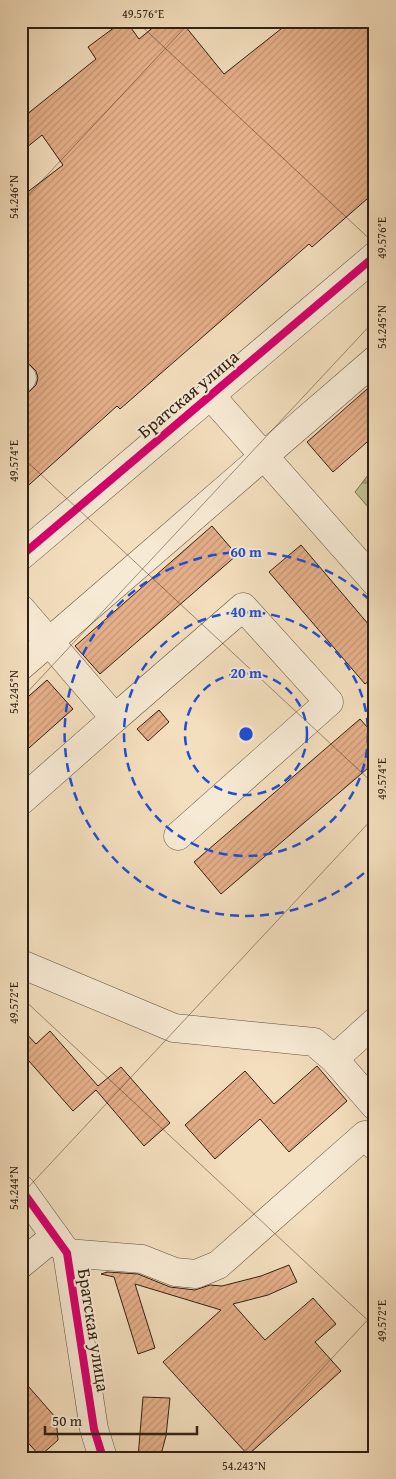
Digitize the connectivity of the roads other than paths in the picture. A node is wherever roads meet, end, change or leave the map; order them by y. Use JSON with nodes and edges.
{"nodes":[{"id":1,"x":375,"y":256,"type":"edge"},
{"id":2,"x":375,"y":360,"type":"edge"},
{"id":3,"x":210,"y":395,"type":"junction"},
{"id":4,"x":264,"y":455,"type":"junction"},
{"id":5,"x":24,"y":547,"type":"edge"},
{"id":6,"x":375,"y":582,"type":"edge"},
{"id":7,"x":21,"y":609,"type":"edge"},
{"id":8,"x":50,"y":641,"type":"junction"},
{"id":9,"x":21,"y":666,"type":"edge"},
{"id":10,"x":115,"y":718,"type":"junction"},
{"id":11,"x":21,"y":801,"type":"edge"},
{"id":12,"x":178,"y":836,"type":"dead end"},
{"id":13,"x":21,"y":964,"type":"edge"},
{"id":14,"x":375,"y":1022,"type":"edge"},
{"id":15,"x":334,"y":1059,"type":"junction"},
{"id":16,"x":375,"y":1106,"type":"edge"},
{"id":17,"x":372,"y":1136,"type":"edge"},
{"id":18,"x":21,"y":1189,"type":"edge"},
{"id":19,"x":61,"y":1244,"type":"junction"},
{"id":20,"x":21,"y":1264,"type":"edge"},
{"id":21,"x":103,"y":1458,"type":"edge"}],
"edges":[{"from":1,"to":3,"type":"street","name":"Братская улица"},
{"from":2,"to":4,"type":"street"},
{"from":3,"to":4,"type":"street"},
{"from":3,"to":5,"type":"street","name":"Братская улица"},
{"from":4,"to":6,"type":"street"},
{"from":4,"to":8,"type":"street"},
{"from":7,"to":8,"type":"street"},
{"from":8,"to":9,"type":"street"},
{"from":8,"to":10,"type":"street"},
{"from":10,"to":11,"type":"street"},
{"from":10,"to":12,"type":"street"},
{"from":13,"to":15,"type":"street"},
{"from":14,"to":15,"type":"street"},
{"from":15,"to":16,"type":"street"},
{"from":17,"to":19,"type":"street"},
{"from":18,"to":19,"type":"street","name":"Братская улица"},
{"from":19,"to":20,"type":"street"},
{"from":19,"to":21,"type":"street","name":"Братская улица"}]}
